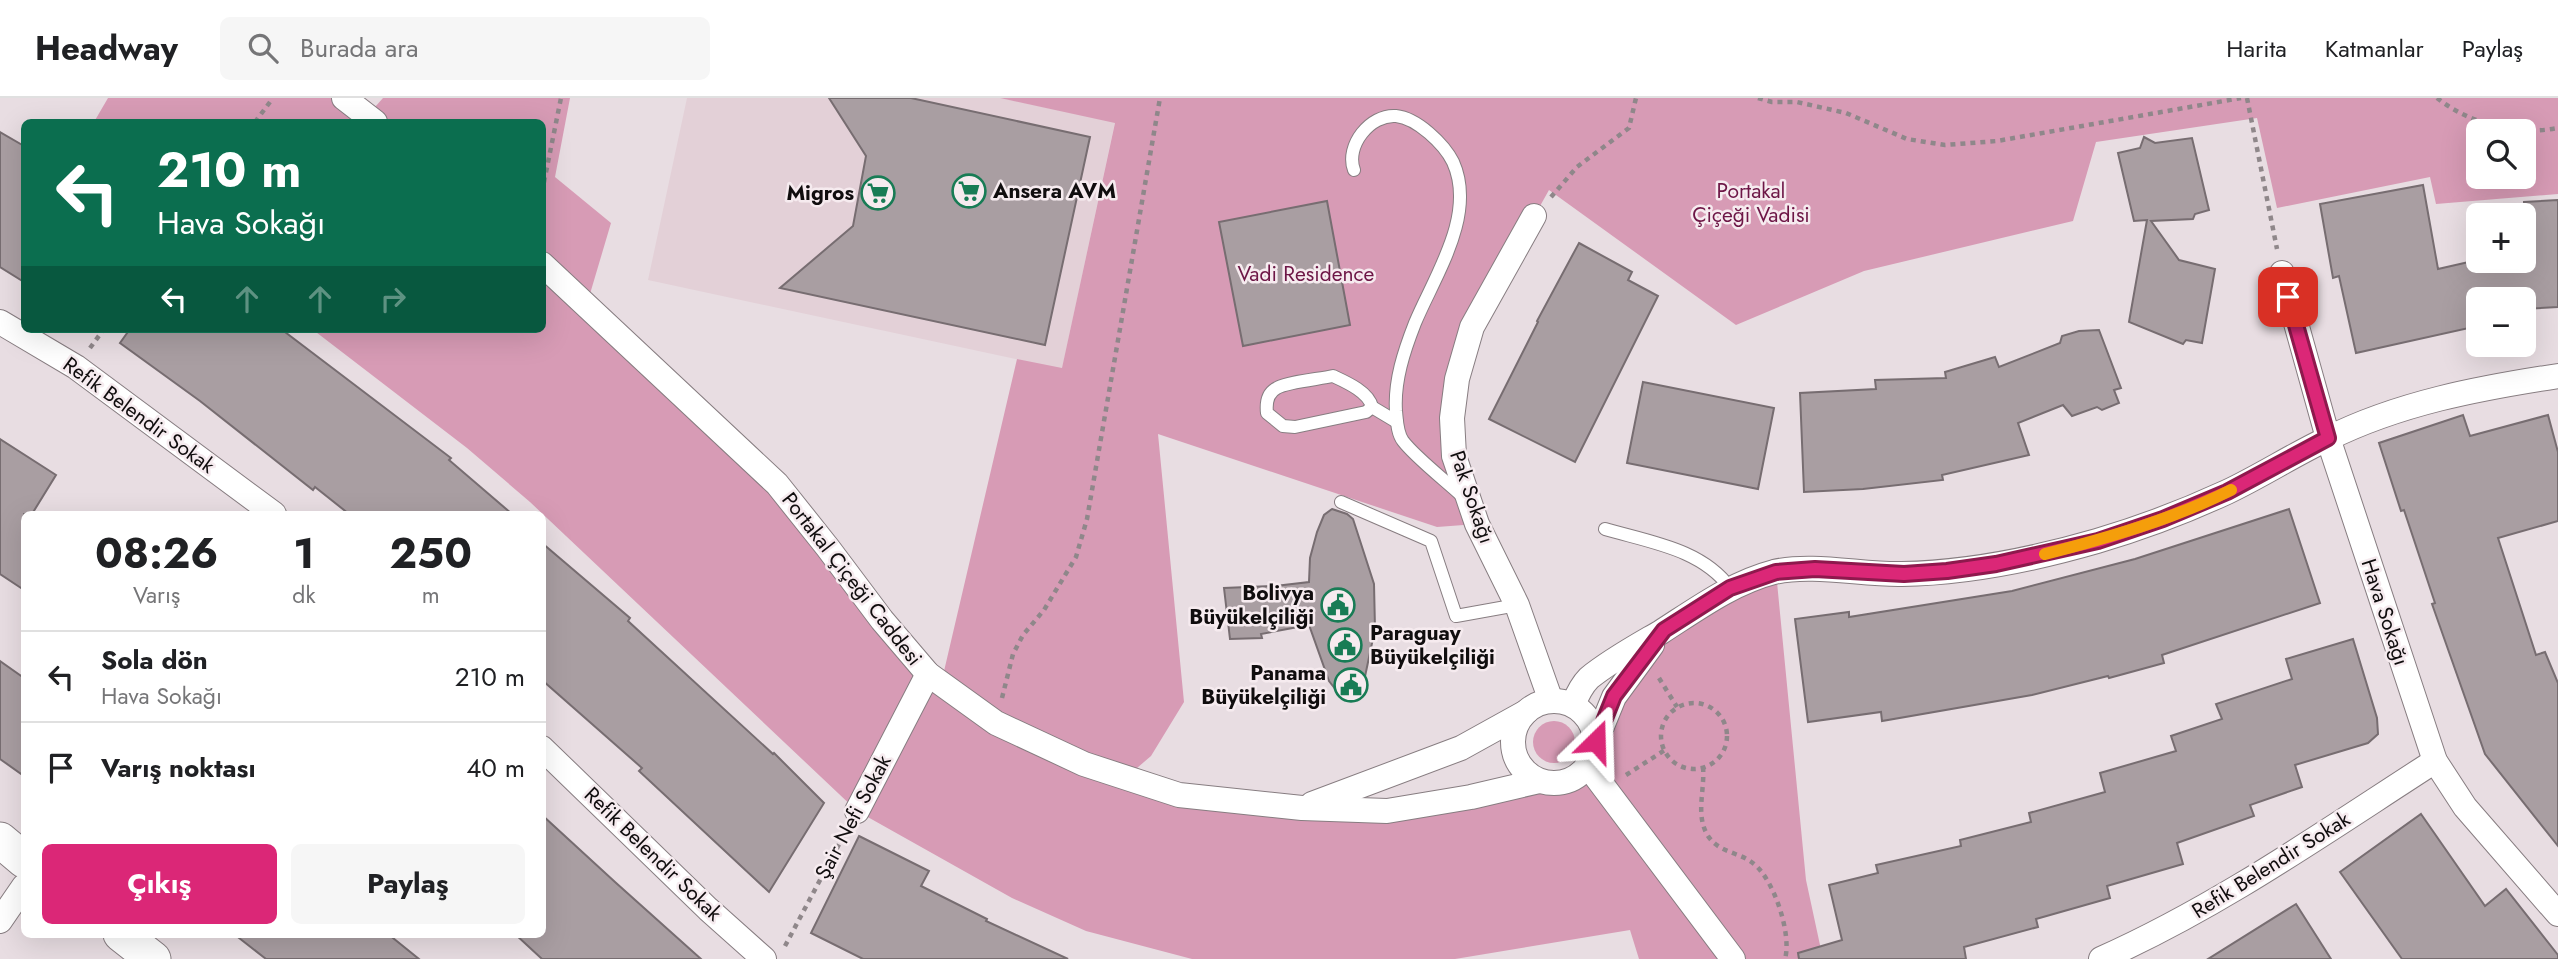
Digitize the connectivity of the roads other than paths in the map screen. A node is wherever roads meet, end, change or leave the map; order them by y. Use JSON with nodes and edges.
{"nodes":[{"id":1,"x":344,"y":98,"type":"edge"},
{"id":2,"x":371,"y":119,"type":"edge"},
{"id":3,"x":1354,"y":170,"type":"dead end"},
{"id":4,"x":1534,"y":216,"type":"road end"},
{"id":5,"x":546,"y":268,"type":"edge"},
{"id":6,"x":2282,"y":273,"type":"road end"},
{"id":7,"x":0,"y":322,"type":"edge"},
{"id":8,"x":2558,"y":376,"type":"edge"},
{"id":9,"x":1372,"y":407,"type":"junction"},
{"id":10,"x":1397,"y":422,"type":"junction"},
{"id":11,"x":2328,"y":438,"type":"junction"},
{"id":12,"x":1340,"y":502,"type":"dead end"},
{"id":13,"x":1470,"y":503,"type":"junction"},
{"id":14,"x":270,"y":511,"type":"edge"},
{"id":15,"x":1605,"y":530,"type":"dead end"},
{"id":16,"x":1730,"y":588,"type":"junction"},
{"id":17,"x":1517,"y":606,"type":"junction"},
{"id":18,"x":1664,"y":630,"type":"junction"},
{"id":19,"x":928,"y":674,"type":"junction"},
{"id":20,"x":1562,"y":703,"type":"junction"},
{"id":21,"x":1527,"y":711,"type":"junction"},
{"id":22,"x":1596,"y":741,"type":"junction"},
{"id":23,"x":546,"y":752,"type":"edge"},
{"id":24,"x":2435,"y":761,"type":"junction"},
{"id":25,"x":1588,"y":766,"type":"junction"},
{"id":26,"x":1539,"y":781,"type":"junction"},
{"id":27,"x":1302,"y":808,"type":"junction"},
{"id":28,"x":857,"y":811,"type":"road end"},
{"id":29,"x":0,"y":840,"type":"edge"},
{"id":30,"x":21,"y":858,"type":"edge"},
{"id":31,"x":21,"y":890,"type":"edge"},
{"id":32,"x":2558,"y":914,"type":"edge"},
{"id":33,"x":0,"y":921,"type":"edge"},
{"id":34,"x":126,"y":938,"type":"edge"},
{"id":35,"x":774,"y":953,"type":"edge"},
{"id":36,"x":153,"y":959,"type":"edge"},
{"id":37,"x":1733,"y":959,"type":"edge"},
{"id":38,"x":2101,"y":959,"type":"edge"}],
"edges":[{"from":1,"to":2,"type":"street"},
{"from":3,"to":10,"type":"lane"},
{"from":4,"to":13,"type":"street","name":"Pak Sokağı"},
{"from":5,"to":19,"type":"street","name":"Portakal Çiçeği Caddesi"},
{"from":6,"to":11,"type":"street","name":"Hava Sokağı"},
{"from":7,"to":14,"type":"street","name":"Refik Belendir Sokak"},
{"from":8,"to":11,"type":"street"},
{"from":9,"to":9,"type":"lane"},
{"from":9,"to":10,"type":"lane"},
{"from":10,"to":13,"type":"lane"},
{"from":11,"to":16,"type":"street"},
{"from":11,"to":24,"type":"street","name":"Hava Sokağı"},
{"from":12,"to":17,"type":"lane"},
{"from":13,"to":17,"type":"street","name":"Pak Sokağı"},
{"from":15,"to":16,"type":"lane"},
{"from":16,"to":18,"type":"street"},
{"from":17,"to":20,"type":"street","name":"Pak Sokağı"},
{"from":18,"to":20,"type":"street"},
{"from":18,"to":22,"type":"street"},
{"from":19,"to":27,"type":"street","name":"Portakal Çiçeği Caddesi"},
{"from":19,"to":28,"type":"street","name":"Şair Nefi Sokak"},
{"from":20,"to":21,"type":"street","name":"Portakal Çiçeği Caddesi"},
{"from":20,"to":22,"type":"street"},
{"from":21,"to":26,"type":"street"},
{"from":21,"to":27,"type":"street","name":"Portakal Çiçeği Caddesi"},
{"from":22,"to":25,"type":"street"},
{"from":23,"to":35,"type":"street","name":"Refik Belendir Sokak"},
{"from":24,"to":32,"type":"street","name":"Hava Sokağı"},
{"from":24,"to":38,"type":"street","name":"Refik Belendir Sokak"},
{"from":25,"to":26,"type":"street","name":"Portakal Çiçeği Caddesi"},
{"from":25,"to":37,"type":"street"},
{"from":26,"to":27,"type":"street","name":"Portakal Çiçeği Caddesi"},
{"from":29,"to":30,"type":"main road"},
{"from":31,"to":33,"type":"street"},
{"from":34,"to":36,"type":"main road"}]}
